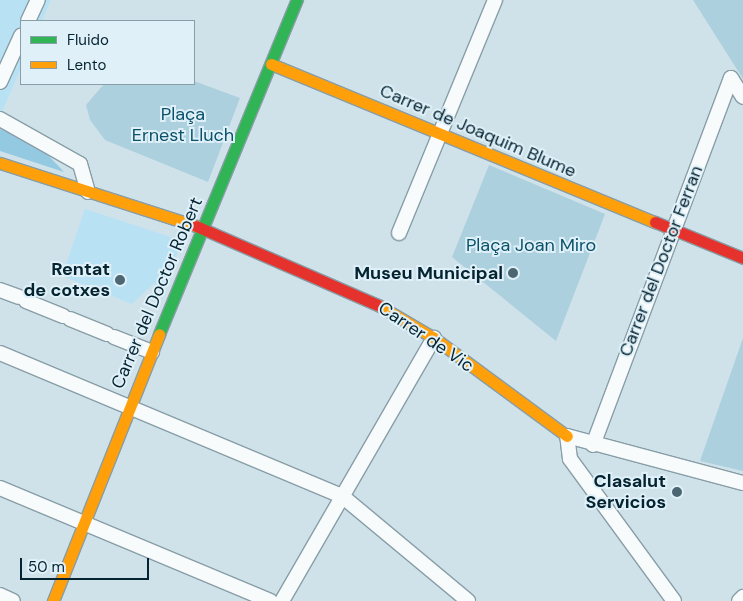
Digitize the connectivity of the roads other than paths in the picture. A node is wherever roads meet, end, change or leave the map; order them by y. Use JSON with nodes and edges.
{"nodes":[{"id":1,"x":38,"y":0,"type":"edge"},
{"id":2,"x":296,"y":0,"type":"edge"},
{"id":3,"x":495,"y":0,"type":"edge"},
{"id":4,"x":28,"y":20,"type":"edge"},
{"id":5,"x":20,"y":38,"type":"edge"},
{"id":6,"x":271,"y":64,"type":"junction"},
{"id":7,"x":0,"y":82,"type":"edge"},
{"id":8,"x":743,"y":97,"type":"edge"},
{"id":9,"x":0,"y":119,"type":"edge"},
{"id":10,"x":440,"y":134,"type":"junction"},
{"id":11,"x":0,"y":164,"type":"edge"},
{"id":12,"x":88,"y":192,"type":"junction"},
{"id":13,"x":204,"y":228,"type":"junction"},
{"id":14,"x":672,"y":231,"type":"junction"},
{"id":15,"x":399,"y":233,"type":"dead end"},
{"id":16,"x":743,"y":258,"type":"edge"},
{"id":17,"x":0,"y":290,"type":"edge"},
{"id":18,"x":434,"y":338,"type":"junction"},
{"id":19,"x":152,"y":352,"type":"junction"},
{"id":20,"x":0,"y":353,"type":"edge"},
{"id":21,"x":129,"y":406,"type":"junction"},
{"id":22,"x":567,"y":436,"type":"junction"},
{"id":23,"x":593,"y":445,"type":"junction"},
{"id":24,"x":743,"y":483,"type":"edge"},
{"id":25,"x":0,"y":488,"type":"edge"},
{"id":26,"x":342,"y":496,"type":"junction"},
{"id":27,"x":84,"y":523,"type":"junction"},
{"id":28,"x":0,"y":595,"type":"edge"},
{"id":29,"x":743,"y":597,"type":"edge"},
{"id":30,"x":14,"y":601,"type":"edge"},
{"id":31,"x":53,"y":601,"type":"edge"},
{"id":32,"x":270,"y":601,"type":"edge"},
{"id":33,"x":282,"y":601,"type":"edge"},
{"id":34,"x":468,"y":601,"type":"edge"},
{"id":35,"x":674,"y":601,"type":"edge"},
{"id":36,"x":739,"y":601,"type":"edge"}],
"edges":[{"from":1,"to":4,"type":"street"},
{"from":2,"to":6,"type":"street","name":"Carrer del Doctor Robert"},
{"from":3,"to":10,"type":"street"},
{"from":5,"to":7,"type":"street"},
{"from":6,"to":10,"type":"street","name":"Carrer de Joaquim Blume"},
{"from":6,"to":13,"type":"street","name":"Carrer del Doctor Robert"},
{"from":8,"to":14,"type":"street","name":"Carrer del Doctor Ferran"},
{"from":9,"to":12,"type":"street"},
{"from":10,"to":14,"type":"street","name":"Carrer de Joaquim Blume"},
{"from":10,"to":15,"type":"street"},
{"from":11,"to":12,"type":"street","name":"Carrer de Vic"},
{"from":12,"to":13,"type":"street","name":"Carrer de Vic"},
{"from":13,"to":18,"type":"street","name":"Carrer de Vic"},
{"from":13,"to":19,"type":"street","name":"Carrer del Doctor Robert"},
{"from":14,"to":16,"type":"street","name":"Carrer de Joaquim Blume"},
{"from":14,"to":23,"type":"street","name":"Carrer del Doctor Ferran"},
{"from":17,"to":19,"type":"street"},
{"from":18,"to":22,"type":"street","name":"Carrer de Vic"},
{"from":18,"to":26,"type":"street"},
{"from":19,"to":21,"type":"street","name":"Carrer del Doctor Robert"},
{"from":20,"to":21,"type":"street"},
{"from":21,"to":26,"type":"street"},
{"from":21,"to":27,"type":"street","name":"Carrer del Doctor Robert"},
{"from":22,"to":23,"type":"street"},
{"from":22,"to":35,"type":"street"},
{"from":23,"to":24,"type":"street"},
{"from":25,"to":27,"type":"street"},
{"from":26,"to":33,"type":"street"},
{"from":26,"to":34,"type":"street"},
{"from":27,"to":31,"type":"street","name":"Carrer del Doctor Robert"},
{"from":27,"to":32,"type":"street"},
{"from":28,"to":30,"type":"street"},
{"from":29,"to":36,"type":"street"}]}
